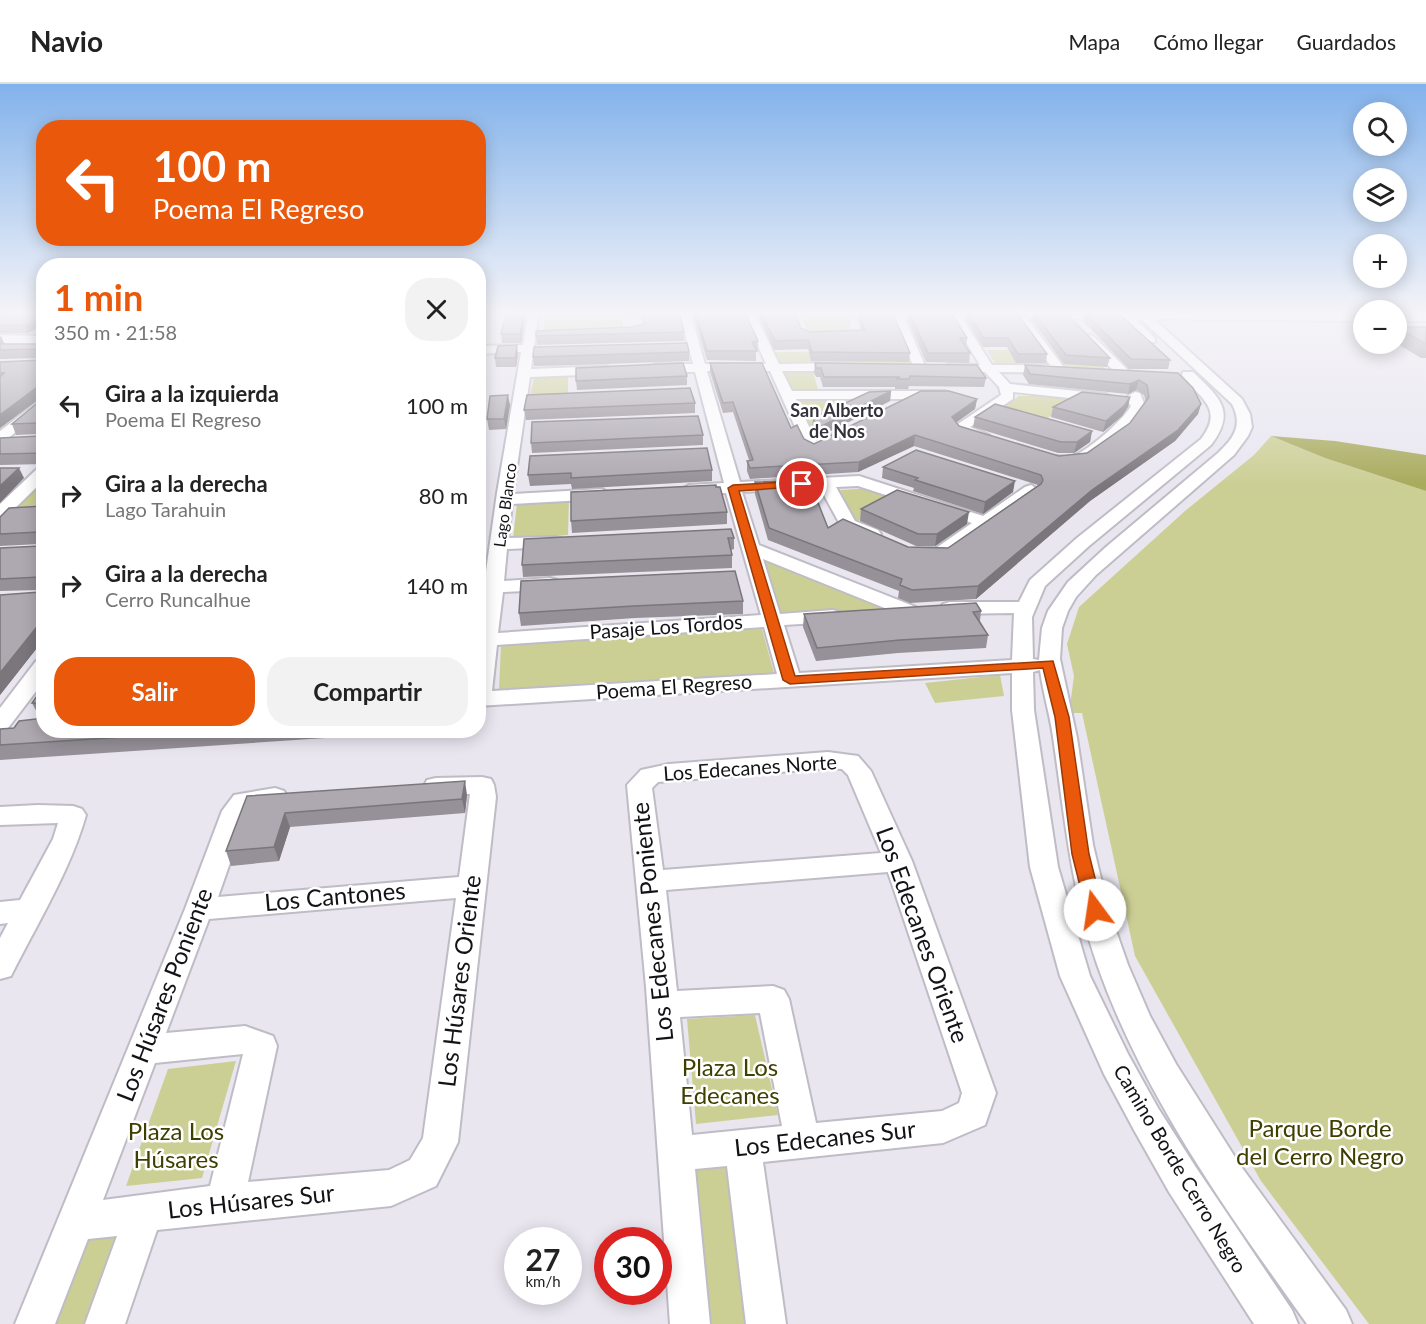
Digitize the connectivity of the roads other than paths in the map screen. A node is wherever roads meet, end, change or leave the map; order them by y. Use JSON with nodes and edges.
{"nodes":[{"id":1,"x":775,"y":368,"type":"edge"},
{"id":2,"x":525,"y":369,"type":"edge"},
{"id":3,"x":624,"y":369,"type":"edge"},
{"id":4,"x":703,"y":369,"type":"edge"},
{"id":5,"x":989,"y":369,"type":"edge"},
{"id":6,"x":1050,"y":369,"type":"edge"},
{"id":7,"x":1059,"y":369,"type":"joint"},
{"id":8,"x":1119,"y":369,"type":"edge"},
{"id":9,"x":1203,"y":369,"type":"edge"},
{"id":10,"x":1074,"y":370,"type":"edge"},
{"id":11,"x":524,"y":373,"type":"junction"},
{"id":12,"x":1104,"y":373,"type":"edge"},
{"id":13,"x":1125,"y":375,"type":"junction"},
{"id":14,"x":1139,"y":376,"type":"edge"},
{"id":15,"x":1211,"y":376,"type":"junction"},
{"id":16,"x":1005,"y":387,"type":"junction"},
{"id":17,"x":691,"y":392,"type":"edge"},
{"id":18,"x":708,"y":392,"type":"junction"},
{"id":19,"x":788,"y":395,"type":"junction"},
{"id":20,"x":917,"y":395,"type":"junction"},
{"id":21,"x":947,"y":395,"type":"edge"},
{"id":22,"x":991,"y":407,"type":"junction"},
{"id":23,"x":886,"y":411,"type":"edge"},
{"id":24,"x":36,"y":413,"type":"edge"},
{"id":25,"x":1013,"y":413,"type":"edge"},
{"id":26,"x":10,"y":414,"type":"edge"},
{"id":27,"x":698,"y":419,"type":"edge"},
{"id":28,"x":715,"y":419,"type":"junction"},
{"id":29,"x":516,"y":427,"type":"junction"},
{"id":30,"x":533,"y":427,"type":"edge"},
{"id":31,"x":844,"y":433,"type":"edge"},
{"id":32,"x":0,"y":440,"type":"edge"},
{"id":33,"x":20,"y":441,"type":"edge"},
{"id":34,"x":995,"y":441,"type":"edge"},
{"id":35,"x":1047,"y":457,"type":"edge"},
{"id":36,"x":511,"y":460,"type":"junction"},
{"id":37,"x":529,"y":460,"type":"edge"},
{"id":38,"x":36,"y":471,"type":"edge"},
{"id":39,"x":22,"y":472,"type":"dead end"},
{"id":40,"x":877,"y":472,"type":"dead end"},
{"id":41,"x":36,"y":479,"type":"edge"},
{"id":42,"x":859,"y":481,"type":"junction"},
{"id":43,"x":825,"y":483,"type":"junction"},
{"id":44,"x":1010,"y":483,"type":"edge"},
{"id":45,"x":733,"y":488,"type":"junction"},
{"id":46,"x":676,"y":491,"type":"edge"},
{"id":47,"x":619,"y":494,"type":"edge"},
{"id":48,"x":505,"y":499,"type":"junction"},
{"id":49,"x":22,"y":511,"type":"edge"},
{"id":50,"x":1,"y":512,"type":"edge"},
{"id":51,"x":985,"y":522,"type":"junction"},
{"id":52,"x":743,"y":538,"type":"junction"},
{"id":53,"x":572,"y":541,"type":"edge"},
{"id":54,"x":499,"y":544,"type":"junction"},
{"id":55,"x":758,"y":574,"type":"junction"},
{"id":56,"x":735,"y":575,"type":"edge"},
{"id":57,"x":563,"y":584,"type":"edge"},
{"id":58,"x":494,"y":587,"type":"junction"},
{"id":59,"x":1025,"y":608,"type":"junction"},
{"id":60,"x":909,"y":611,"type":"junction"},
{"id":61,"x":772,"y":620,"type":"junction"},
{"id":62,"x":488,"y":640,"type":"junction"},
{"id":63,"x":486,"y":653,"type":"edge"},
{"id":64,"x":1035,"y":665,"type":"junction"},
{"id":65,"x":36,"y":679,"type":"edge"},
{"id":66,"x":790,"y":680,"type":"junction"},
{"id":67,"x":486,"y":699,"type":"edge"},
{"id":68,"x":7,"y":726,"type":"edge"},
{"id":69,"x":849,"y":762,"type":"joint"},
{"id":70,"x":650,"y":776,"type":"joint"},
{"id":71,"x":408,"y":788,"type":"edge"},
{"id":72,"x":295,"y":796,"type":"edge"},
{"id":73,"x":0,"y":816,"type":"edge"},
{"id":74,"x":898,"y":861,"type":"junction"},
{"id":75,"x":653,"y":881,"type":"junction"},
{"id":76,"x":471,"y":886,"type":"junction"},
{"id":77,"x":199,"y":909,"type":"junction"},
{"id":78,"x":31,"y":910,"type":"junction"},
{"id":79,"x":0,"y":913,"type":"edge"},
{"id":80,"x":0,"y":967,"type":"edge"},
{"id":81,"x":662,"y":1005,"type":"junction"},
{"id":82,"x":143,"y":1050,"type":"junction"},
{"id":83,"x":973,"y":1114,"type":"joint"},
{"id":84,"x":802,"y":1141,"type":"junction"},
{"id":85,"x":743,"y":1146,"type":"junction"},
{"id":86,"x":674,"y":1154,"type":"junction"},
{"id":87,"x":423,"y":1173,"type":"joint"},
{"id":88,"x":225,"y":1203,"type":"junction"},
{"id":89,"x":144,"y":1213,"type":"junction"},
{"id":90,"x":76,"y":1222,"type":"junction"},
{"id":91,"x":35,"y":1324,"type":"edge"},
{"id":92,"x":105,"y":1324,"type":"edge"},
{"id":93,"x":690,"y":1324,"type":"edge"},
{"id":94,"x":766,"y":1324,"type":"edge"},
{"id":95,"x":1278,"y":1324,"type":"edge"},
{"id":96,"x":1332,"y":1324,"type":"edge"}],
"edges":[{"from":1,"to":19,"type":"street"},
{"from":2,"to":11,"type":"street","name":"Lago Blanco"},
{"from":3,"to":11,"type":"street"},
{"from":4,"to":18,"type":"street"},
{"from":5,"to":16,"type":"street"},
{"from":6,"to":7,"type":"street"},
{"from":7,"to":10,"type":"street"},
{"from":8,"to":13,"type":"street"},
{"from":9,"to":15,"type":"street","name":"Camino Borde Cerro Negro"},
{"from":11,"to":29,"type":"street","name":"Lago Blanco"},
{"from":12,"to":13,"type":"street"},
{"from":13,"to":14,"type":"street"},
{"from":15,"to":59,"type":"street","name":"Camino Borde Cerro Negro"},
{"from":15,"to":64,"type":"street","name":"Camino Borde Cerro Negro"},
{"from":16,"to":22,"type":"street"},
{"from":16,"to":35,"type":"street"},
{"from":17,"to":18,"type":"street"},
{"from":18,"to":28,"type":"street"},
{"from":19,"to":20,"type":"street"},
{"from":19,"to":31,"type":"street"},
{"from":20,"to":21,"type":"street"},
{"from":20,"to":23,"type":"street"},
{"from":22,"to":25,"type":"street"},
{"from":22,"to":34,"type":"street"},
{"from":24,"to":26,"type":"street"},
{"from":24,"to":32,"type":"street"},
{"from":27,"to":28,"type":"street"},
{"from":28,"to":45,"type":"street"},
{"from":29,"to":30,"type":"street"},
{"from":29,"to":36,"type":"street","name":"Lago Blanco"},
{"from":32,"to":33,"type":"street"},
{"from":36,"to":37,"type":"street"},
{"from":36,"to":48,"type":"street","name":"Lago Blanco"},
{"from":38,"to":39,"type":"street"},
{"from":40,"to":42,"type":"street"},
{"from":41,"to":50,"type":"street"},
{"from":42,"to":43,"type":"street"},
{"from":42,"to":51,"type":"street"},
{"from":43,"to":45,"type":"street"},
{"from":43,"to":51,"type":"street"},
{"from":44,"to":51,"type":"street"},
{"from":45,"to":46,"type":"street"},
{"from":45,"to":52,"type":"street"},
{"from":47,"to":48,"type":"street"},
{"from":48,"to":54,"type":"street","name":"Lago Blanco"},
{"from":49,"to":50,"type":"street"},
{"from":52,"to":55,"type":"street"},
{"from":52,"to":60,"type":"street"},
{"from":53,"to":54,"type":"street"},
{"from":54,"to":58,"type":"street","name":"Lago Blanco"},
{"from":55,"to":56,"type":"street"},
{"from":55,"to":61,"type":"street"},
{"from":57,"to":58,"type":"street"},
{"from":58,"to":62,"type":"street","name":"Lago Blanco"},
{"from":59,"to":60,"type":"street","name":"Pasaje Los Tordos"},
{"from":59,"to":64,"type":"street","name":"Camino Borde Cerro Negro"},
{"from":60,"to":61,"type":"street","name":"Pasaje Los Tordos"},
{"from":61,"to":62,"type":"street","name":"Pasaje Los Tordos"},
{"from":61,"to":66,"type":"street"},
{"from":62,"to":63,"type":"street","name":"Lago Blanco"},
{"from":64,"to":66,"type":"street","name":"Poema El Regreso"},
{"from":64,"to":95,"type":"street","name":"Camino Borde Cerro Negro"},
{"from":64,"to":96,"type":"street","name":"Camino Borde Cerro Negro"},
{"from":65,"to":68,"type":"street"},
{"from":66,"to":67,"type":"street","name":"Poema El Regreso"},
{"from":69,"to":70,"type":"street","name":"Los Edecanes Norte"},
{"from":69,"to":74,"type":"street","name":"Los Edecanes Oriente"},
{"from":70,"to":75,"type":"street","name":"Los Edecanes Poniente"},
{"from":71,"to":76,"type":"street","name":"Los Húsares Oriente"},
{"from":72,"to":77,"type":"street","name":"Los Húsares Poniente"},
{"from":73,"to":78,"type":"street"},
{"from":74,"to":75,"type":"street"},
{"from":74,"to":83,"type":"street","name":"Los Edecanes Oriente"},
{"from":75,"to":81,"type":"street","name":"Los Edecanes Poniente"},
{"from":76,"to":77,"type":"street","name":"Los Cantones"},
{"from":76,"to":87,"type":"street","name":"Los Húsares Oriente"},
{"from":77,"to":82,"type":"street","name":"Los Húsares Poniente"},
{"from":78,"to":79,"type":"street"},
{"from":78,"to":80,"type":"street"},
{"from":81,"to":84,"type":"street"},
{"from":81,"to":86,"type":"street","name":"Los Edecanes Poniente"},
{"from":82,"to":88,"type":"street"},
{"from":82,"to":90,"type":"street","name":"Los Húsares Poniente"},
{"from":83,"to":84,"type":"street","name":"Los Edecanes Sur"},
{"from":84,"to":85,"type":"street","name":"Los Edecanes Sur"},
{"from":85,"to":86,"type":"street","name":"Los Edecanes Sur"},
{"from":85,"to":94,"type":"street"},
{"from":86,"to":93,"type":"street","name":"Los Edecanes Poniente"},
{"from":87,"to":88,"type":"street","name":"Los Húsares Sur"},
{"from":88,"to":89,"type":"street","name":"Los Húsares Sur"},
{"from":89,"to":90,"type":"street","name":"Los Húsares Sur"},
{"from":89,"to":92,"type":"street"},
{"from":90,"to":91,"type":"street","name":"Los Húsares Poniente"}]}
